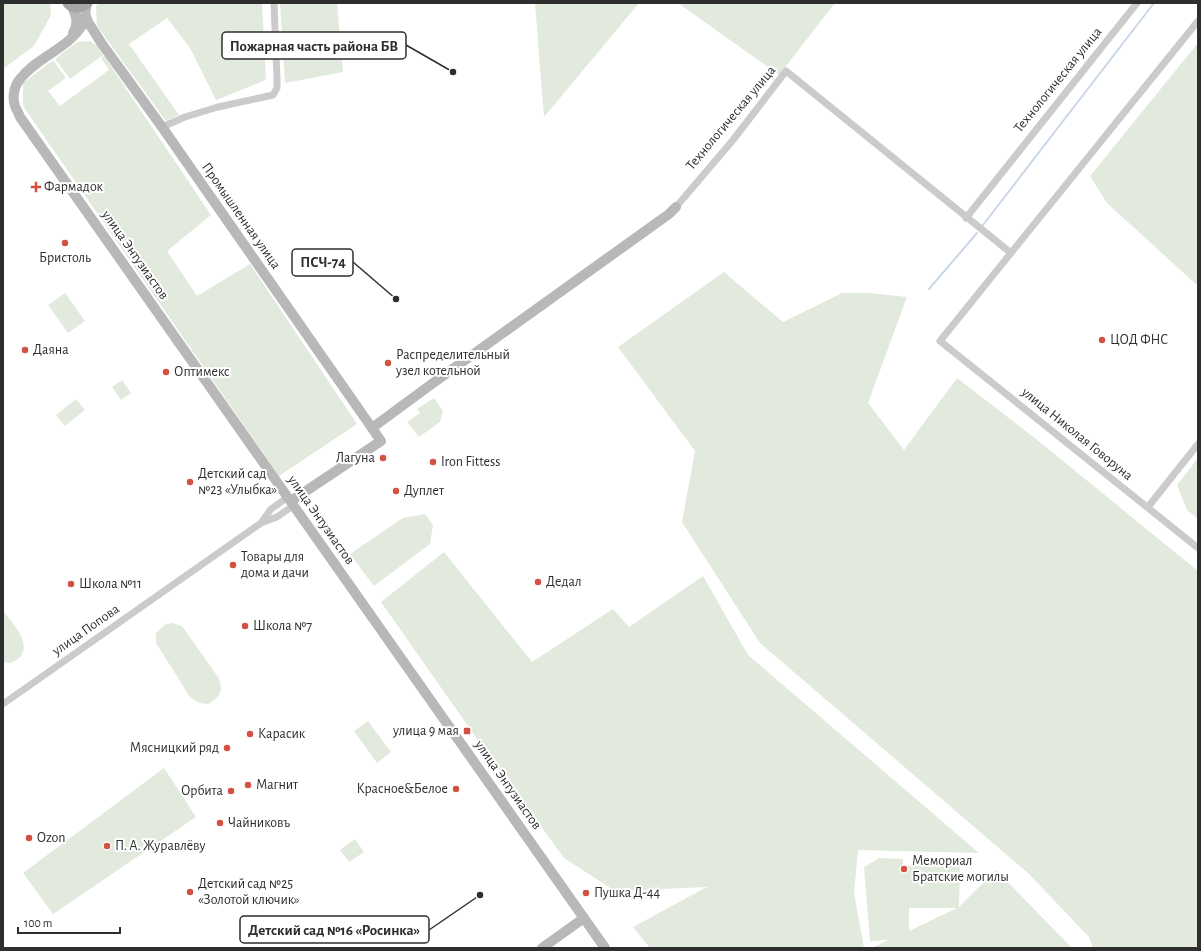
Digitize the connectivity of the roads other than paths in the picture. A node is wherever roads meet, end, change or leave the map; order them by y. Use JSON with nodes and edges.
{"nodes":[{"id":1,"x":87,"y":3,"type":"edge"},
{"id":2,"x":274,"y":3,"type":"edge"},
{"id":3,"x":1137,"y":3,"type":"edge"},
{"id":4,"x":70,"y":5,"type":"edge"},
{"id":5,"x":86,"y":16,"type":"junction"},
{"id":6,"x":1198,"y":20,"type":"edge"},
{"id":7,"x":71,"y":38,"type":"junction"},
{"id":8,"x":162,"y":127,"type":"junction"},
{"id":9,"x":676,"y":207,"type":"joint"},
{"id":10,"x":966,"y":218,"type":"junction"},
{"id":11,"x":1011,"y":254,"type":"junction"},
{"id":12,"x":372,"y":428,"type":"junction"},
{"id":13,"x":1198,"y":444,"type":"edge"},
{"id":14,"x":291,"y":501,"type":"junction"},
{"id":15,"x":1148,"y":508,"type":"junction"},
{"id":16,"x":1198,"y":548,"type":"edge"},
{"id":17,"x":3,"y":704,"type":"edge"},
{"id":18,"x":584,"y":918,"type":"junction"},
{"id":19,"x":542,"y":948,"type":"edge"},
{"id":20,"x":605,"y":948,"type":"edge"}],
"edges":[{"from":1,"to":4,"type":"main road"},
{"from":1,"to":5,"type":"street","name":"улица Энтузиастов"},
{"from":2,"to":8,"type":"street"},
{"from":3,"to":10,"type":"street","name":"Технологическая улица"},
{"from":4,"to":7,"type":"street"},
{"from":5,"to":7,"type":"street","name":"улица Энтузиастов"},
{"from":5,"to":8,"type":"street","name":"Промышленная улица"},
{"from":6,"to":11,"type":"street"},
{"from":7,"to":14,"type":"street","name":"улица Энтузиастов"},
{"from":8,"to":12,"type":"street","name":"Промышленная улица"},
{"from":9,"to":10,"type":"street","name":"Технологическая улица"},
{"from":9,"to":12,"type":"street","name":"Технологическая улица"},
{"from":10,"to":11,"type":"street"},
{"from":11,"to":15,"type":"street","name":"улица Николая Говоруна"},
{"from":12,"to":14,"type":"street","name":"Промышленная улица"},
{"from":13,"to":15,"type":"street"},
{"from":14,"to":17,"type":"street","name":"улица Попова"},
{"from":14,"to":18,"type":"street","name":"улица Энтузиастов"},
{"from":15,"to":16,"type":"street","name":"улица Николая Говоруна"},
{"from":18,"to":19,"type":"street"},
{"from":18,"to":20,"type":"street","name":"улица Энтузиастов"}]}
